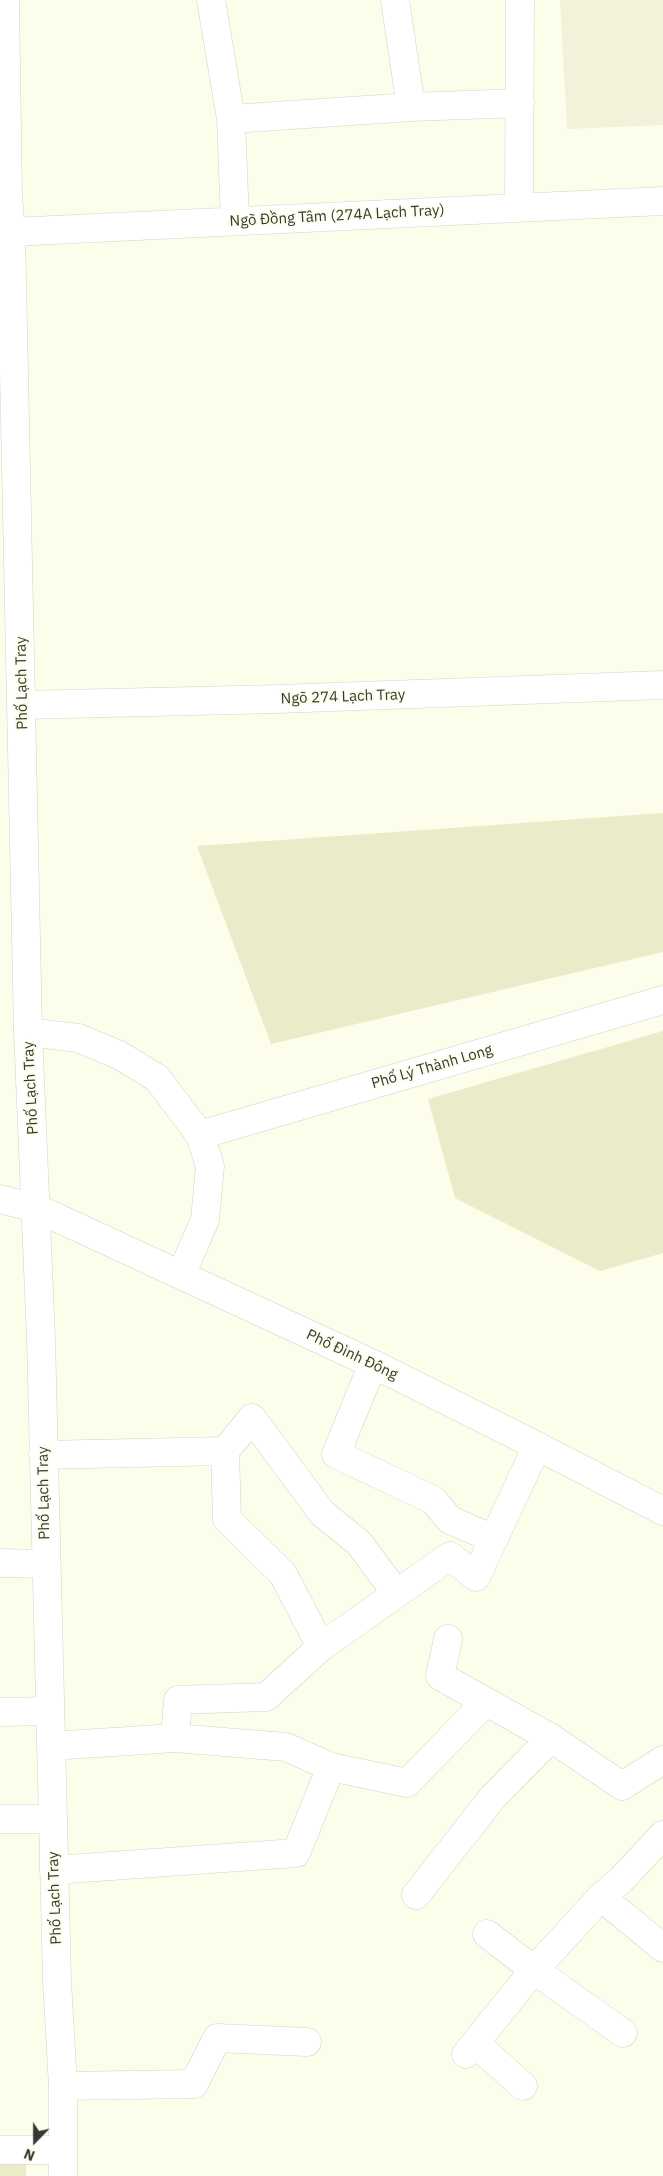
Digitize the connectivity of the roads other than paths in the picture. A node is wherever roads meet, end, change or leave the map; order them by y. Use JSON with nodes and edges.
{"nodes":[{"id":1,"x":5,"y":0,"type":"edge"},
{"id":2,"x":212,"y":0,"type":"edge"},
{"id":3,"x":395,"y":0,"type":"edge"},
{"id":4,"x":520,"y":0,"type":"edge"},
{"id":5,"x":520,"y":103,"type":"junction"},
{"id":6,"x":411,"y":107,"type":"junction"},
{"id":7,"x":231,"y":119,"type":"junction"},
{"id":8,"x":4,"y":197,"type":"edge"},
{"id":9,"x":663,"y":201,"type":"edge"},
{"id":10,"x":519,"y":208,"type":"junction"},
{"id":11,"x":235,"y":221,"type":"junction"},
{"id":12,"x":11,"y":232,"type":"junction"},
{"id":13,"x":663,"y":685,"type":"edge"},
{"id":14,"x":22,"y":705,"type":"junction"},
{"id":15,"x":663,"y":1000,"type":"edge"},
{"id":16,"x":28,"y":1032,"type":"junction"},
{"id":17,"x":200,"y":1135,"type":"junction"},
{"id":18,"x":0,"y":1199,"type":"edge"},
{"id":19,"x":36,"y":1208,"type":"junction"},
{"id":20,"x":181,"y":1275,"type":"junction"},
{"id":21,"x":373,"y":1364,"type":"junction"},
{"id":22,"x":538,"y":1446,"type":"junction"},
{"id":23,"x":225,"y":1451,"type":"junction"},
{"id":24,"x":43,"y":1455,"type":"junction"},
{"id":25,"x":663,"y":1511,"type":"edge"},
{"id":26,"x":494,"y":1539,"type":"junction"},
{"id":27,"x":0,"y":1563,"type":"edge"},
{"id":28,"x":45,"y":1564,"type":"junction"},
{"id":29,"x":396,"y":1594,"type":"junction"},
{"id":30,"x":448,"y":1639,"type":"dead end"},
{"id":31,"x":321,"y":1647,"type":"junction"},
{"id":32,"x":486,"y":1702,"type":"junction"},
{"id":33,"x":50,"y":1710,"type":"junction"},
{"id":34,"x":0,"y":1712,"type":"edge"},
{"id":35,"x":175,"y":1738,"type":"junction"},
{"id":36,"x":551,"y":1738,"type":"junction"},
{"id":37,"x":51,"y":1746,"type":"junction"},
{"id":38,"x":663,"y":1760,"type":"edge"},
{"id":39,"x":331,"y":1767,"type":"junction"},
{"id":40,"x":0,"y":1819,"type":"edge"},
{"id":41,"x":53,"y":1819,"type":"junction"},
{"id":42,"x":663,"y":1835,"type":"edge"},
{"id":43,"x":54,"y":1870,"type":"junction"},
{"id":44,"x":416,"y":1895,"type":"dead end"},
{"id":45,"x":601,"y":1897,"type":"junction"},
{"id":46,"x":487,"y":1934,"type":"dead end"},
{"id":47,"x":663,"y":1948,"type":"edge"},
{"id":48,"x":534,"y":1970,"type":"junction"},
{"id":49,"x":623,"y":2033,"type":"dead end"},
{"id":50,"x":307,"y":2042,"type":"dead end"},
{"id":51,"x":63,"y":2086,"type":"junction"},
{"id":52,"x":523,"y":2086,"type":"dead end"},
{"id":53,"x":0,"y":2150,"type":"edge"},
{"id":54,"x":62,"y":2163,"type":"edge"}],
"edges":[{"from":1,"to":8,"type":"street","name":"Phố Lạch Tray"},
{"from":2,"to":7,"type":"street"},
{"from":3,"to":6,"type":"street"},
{"from":4,"to":5,"type":"street"},
{"from":5,"to":6,"type":"street"},
{"from":5,"to":10,"type":"street"},
{"from":6,"to":7,"type":"street"},
{"from":7,"to":11,"type":"street"},
{"from":8,"to":12,"type":"street","name":"Phố Lạch Tray"},
{"from":9,"to":10,"type":"street","name":"Ngõ Đồng Tâm (274A Lạch Tray)"},
{"from":10,"to":11,"type":"street","name":"Ngõ Đồng Tâm (274A Lạch Tray)"},
{"from":11,"to":12,"type":"street","name":"Ngõ Đồng Tâm (274A Lạch Tray)"},
{"from":12,"to":14,"type":"street","name":"Phố Lạch Tray"},
{"from":13,"to":14,"type":"street","name":"Ngõ 274 Lạch Tray"},
{"from":14,"to":16,"type":"street","name":"Phố Lạch Tray"},
{"from":15,"to":17,"type":"street","name":"Phố Lý Thành Long"},
{"from":16,"to":17,"type":"street"},
{"from":16,"to":19,"type":"street","name":"Phố Lạch Tray"},
{"from":17,"to":20,"type":"street"},
{"from":18,"to":19,"type":"street","name":"Phố Đình Đông"},
{"from":19,"to":20,"type":"street","name":"Phố Đình Đông"},
{"from":19,"to":24,"type":"street","name":"Phố Lạch Tray"},
{"from":20,"to":21,"type":"street","name":"Phố Đình Đông"},
{"from":21,"to":22,"type":"street","name":"Phố Đình Đông"},
{"from":21,"to":26,"type":"street"},
{"from":22,"to":25,"type":"street","name":"Phố Đình Đông"},
{"from":22,"to":26,"type":"street"},
{"from":23,"to":24,"type":"street"},
{"from":23,"to":29,"type":"street"},
{"from":23,"to":31,"type":"street"},
{"from":24,"to":28,"type":"street","name":"Phố Lạch Tray"},
{"from":26,"to":29,"type":"street"},
{"from":27,"to":28,"type":"street"},
{"from":28,"to":33,"type":"street","name":"Phố Lạch Tray"},
{"from":29,"to":31,"type":"street"},
{"from":30,"to":32,"type":"street"},
{"from":31,"to":35,"type":"street"},
{"from":32,"to":36,"type":"street"},
{"from":32,"to":39,"type":"street"},
{"from":33,"to":34,"type":"street"},
{"from":33,"to":37,"type":"street","name":"Phố Lạch Tray"},
{"from":35,"to":37,"type":"street"},
{"from":35,"to":39,"type":"street"},
{"from":36,"to":38,"type":"street"},
{"from":36,"to":44,"type":"street"},
{"from":37,"to":41,"type":"street","name":"Phố Lạch Tray"},
{"from":39,"to":43,"type":"street"},
{"from":40,"to":41,"type":"street"},
{"from":41,"to":43,"type":"street","name":"Phố Lạch Tray"},
{"from":42,"to":45,"type":"street"},
{"from":43,"to":51,"type":"street","name":"Phố Lạch Tray"},
{"from":45,"to":47,"type":"street"},
{"from":45,"to":48,"type":"street"},
{"from":46,"to":48,"type":"street"},
{"from":48,"to":49,"type":"street"},
{"from":48,"to":52,"type":"street"},
{"from":50,"to":51,"type":"street"},
{"from":51,"to":54,"type":"street","name":"Phố Lạch Tray"},
{"from":53,"to":54,"type":"street"}]}
